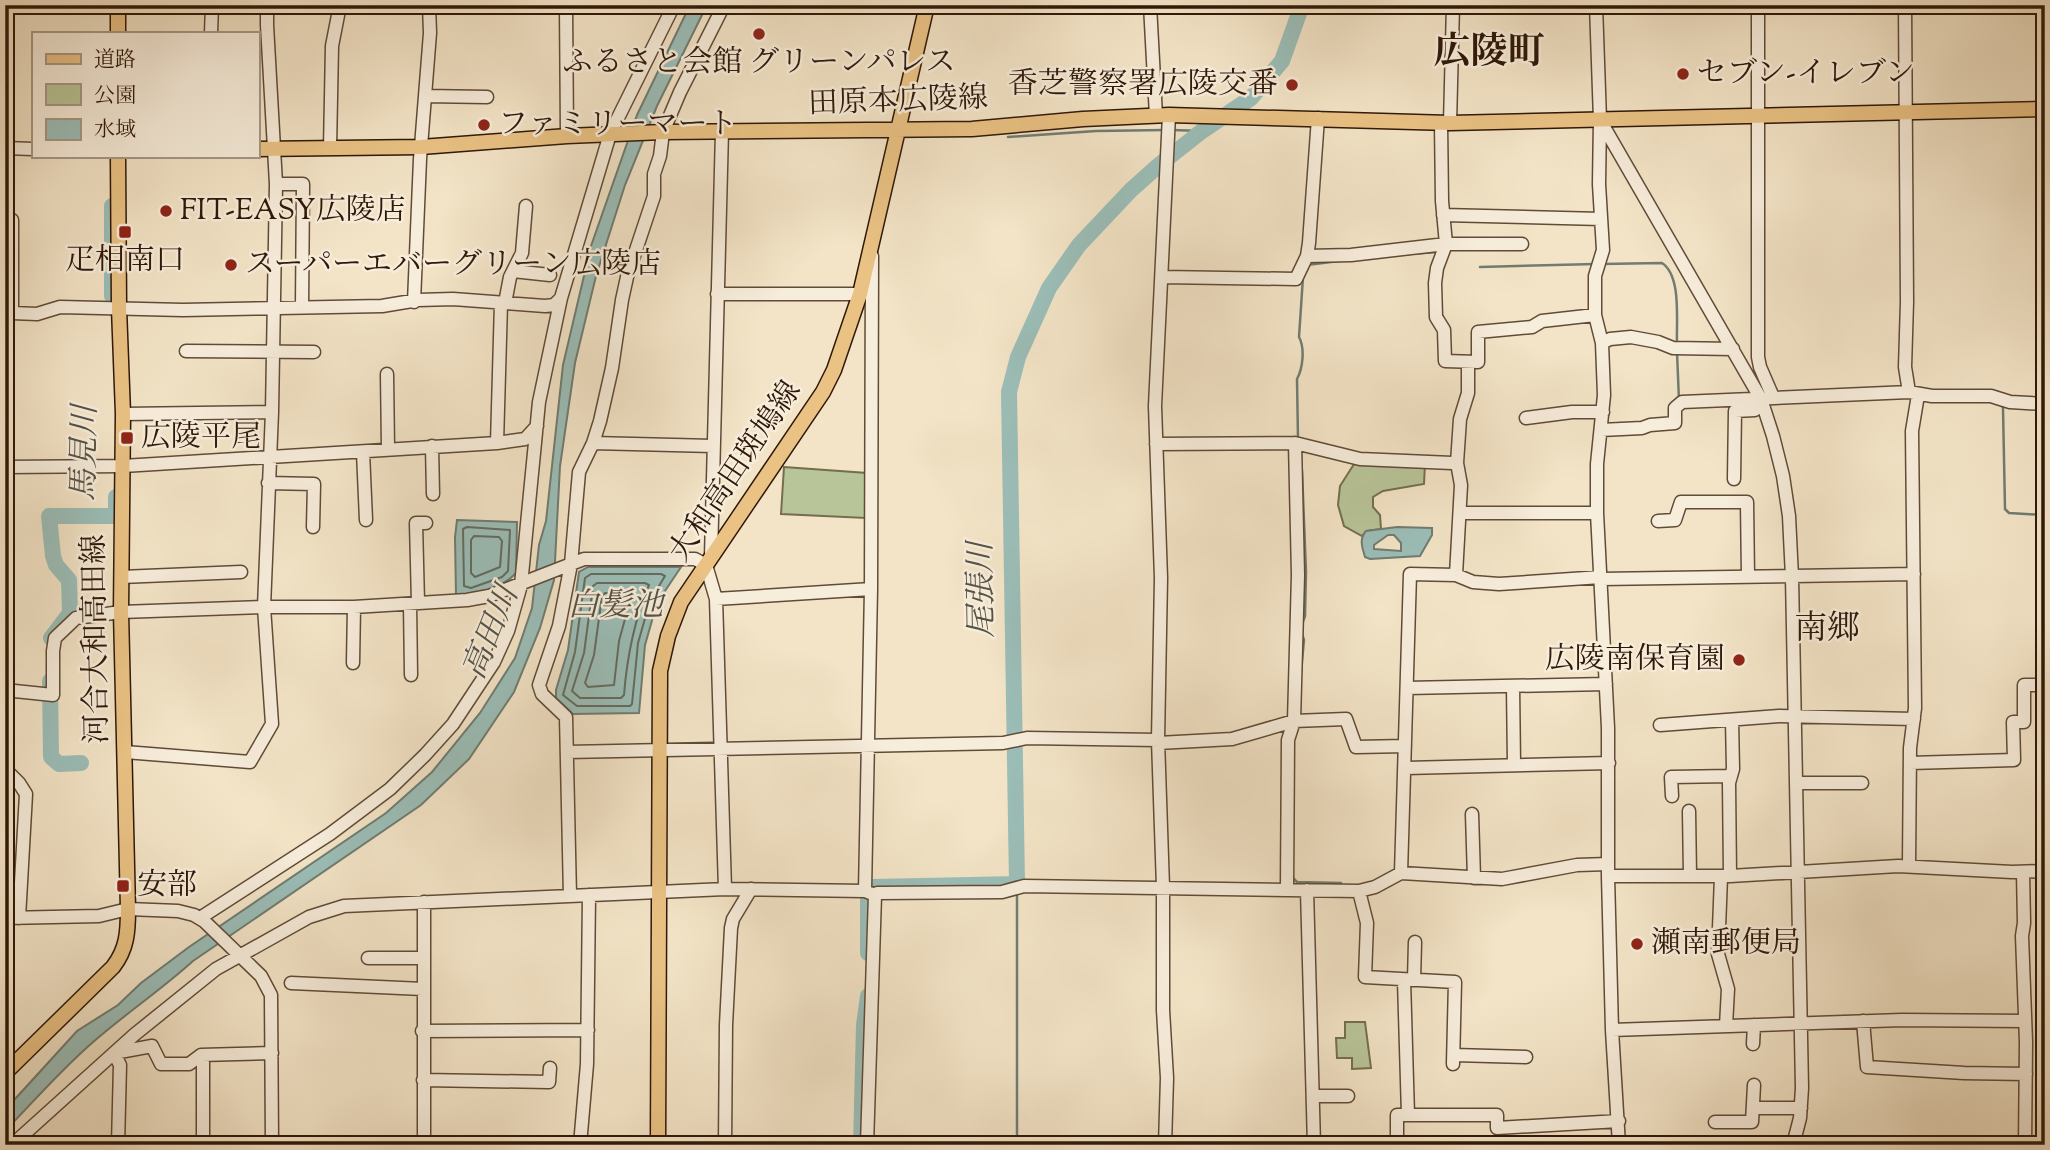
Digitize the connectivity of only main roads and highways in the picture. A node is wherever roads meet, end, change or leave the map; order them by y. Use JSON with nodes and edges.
{"nodes":[{"id":1,"x":118,"y":5,"type":"edge"},
{"id":2,"x":927,"y":5,"type":"edge"},
{"id":3,"x":118,"y":32,"type":"edge"},
{"id":4,"x":2045,"y":109,"type":"edge"},
{"id":5,"x":900,"y":130,"type":"junction"},
{"id":6,"x":259,"y":149,"type":"edge"},
{"id":7,"x":118,"y":158,"type":"edge"},
{"id":8,"x":8,"y":1065,"type":"edge"},
{"id":9,"x":658,"y":1145,"type":"edge"}],
"edges":[{"from":1,"to":3,"type":"main road"},
{"from":2,"to":5,"type":"main road","name":"大和高田斑鳩線"},
{"from":4,"to":5,"type":"main road","name":"田原本広陵線"},
{"from":5,"to":6,"type":"main road","name":"田原本広陵線"},
{"from":5,"to":9,"type":"main road","name":"大和高田斑鳩線"},
{"from":7,"to":8,"type":"main road","name":"河合大和高田線"}]}
